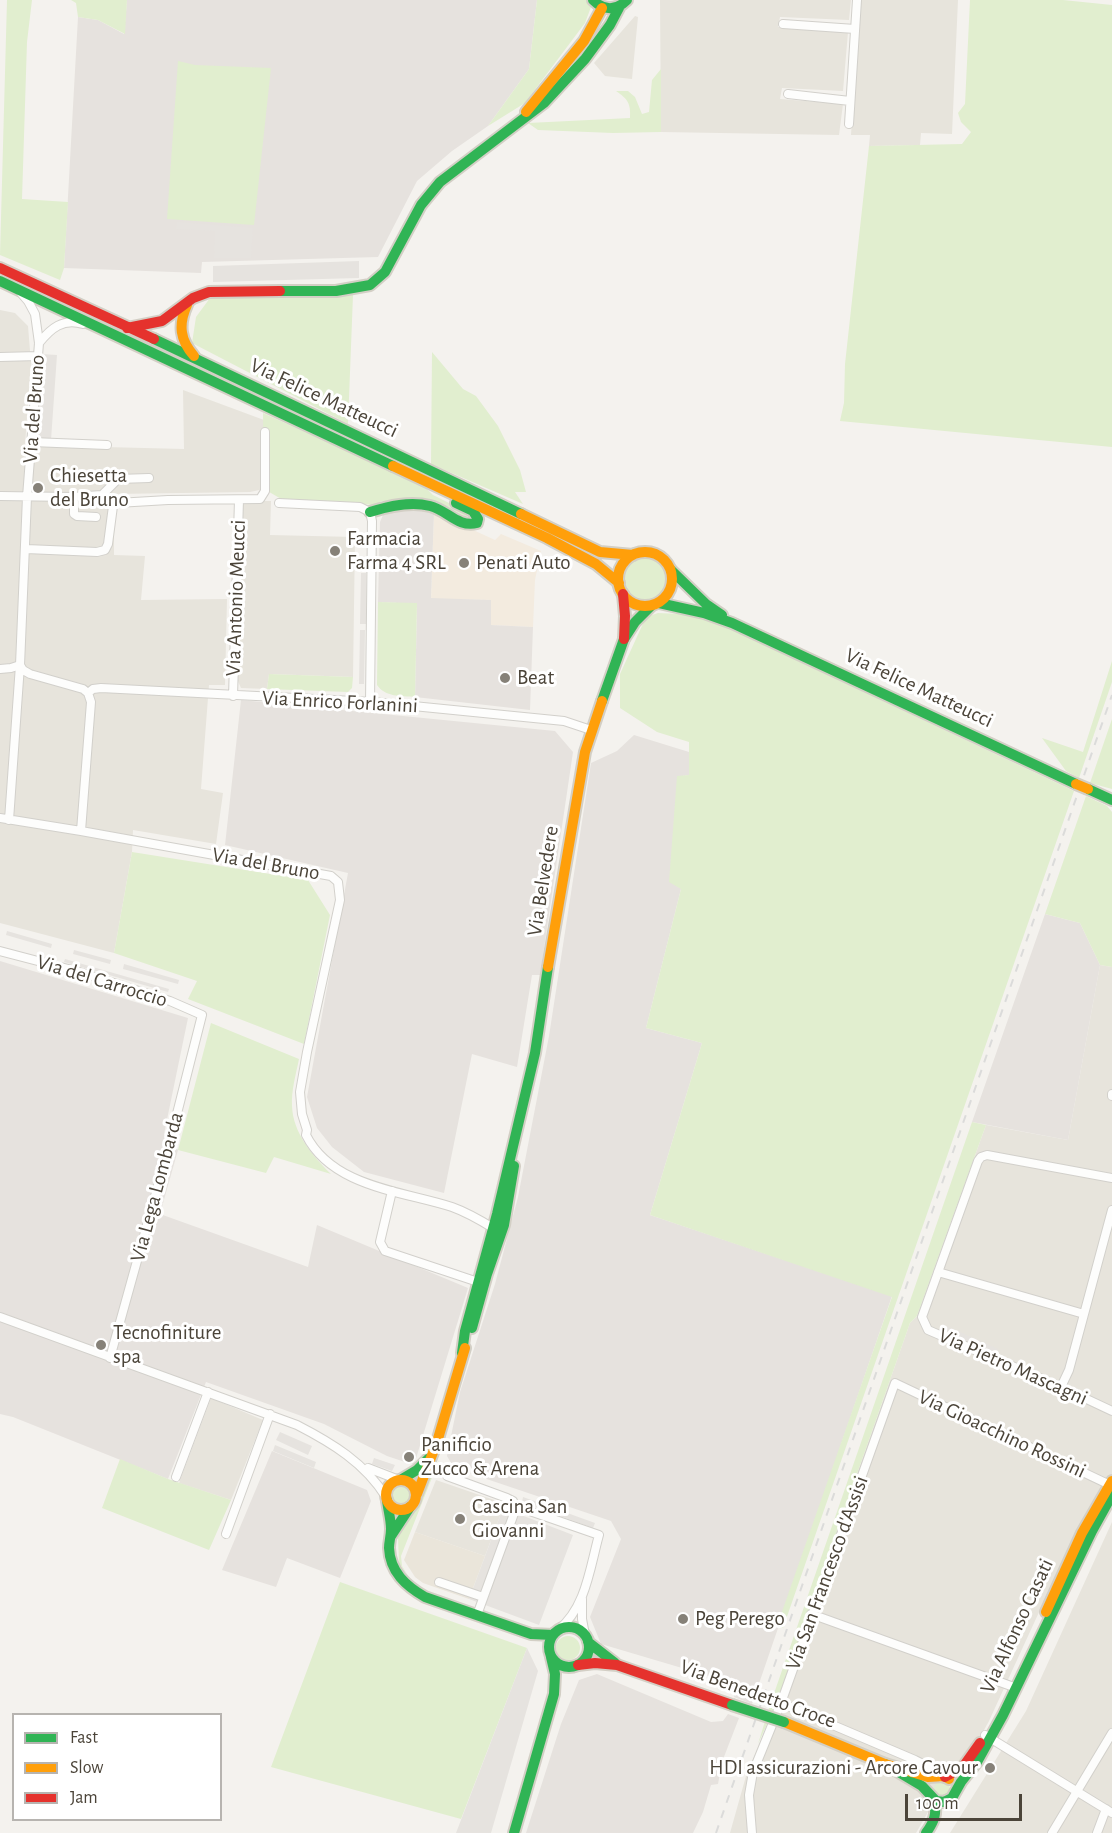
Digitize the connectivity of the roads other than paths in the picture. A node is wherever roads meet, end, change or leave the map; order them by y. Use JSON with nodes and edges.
{"nodes":[{"id":1,"x":856,"y":0,"type":"edge"},
{"id":2,"x":598,"y":4,"type":"edge"},
{"id":3,"x":623,"y":4,"type":"edge"},
{"id":4,"x":783,"y":24,"type":"dead end"},
{"id":5,"x":855,"y":29,"type":"junction"},
{"id":6,"x":788,"y":94,"type":"dead end"},
{"id":7,"x":850,"y":101,"type":"junction"},
{"id":8,"x":523,"y":117,"type":"junction"},
{"id":9,"x":849,"y":124,"type":"dead end"},
{"id":10,"x":0,"y":268,"type":"edge"},
{"id":11,"x":0,"y":281,"type":"edge"},
{"id":12,"x":16,"y":288,"type":"junction"},
{"id":13,"x":193,"y":298,"type":"junction"},
{"id":14,"x":127,"y":328,"type":"junction"},
{"id":15,"x":111,"y":333,"type":"junction"},
{"id":16,"x":39,"y":343,"type":"junction"},
{"id":17,"x":38,"y":356,"type":"junction"},
{"id":18,"x":0,"y":357,"type":"edge"},
{"id":19,"x":198,"y":359,"type":"junction"},
{"id":20,"x":265,"y":432,"type":"dead end"},
{"id":21,"x":32,"y":442,"type":"junction"},
{"id":22,"x":107,"y":445,"type":"dead end"},
{"id":23,"x":149,"y":478,"type":"dead end"},
{"id":24,"x":428,"y":482,"type":"junction"},
{"id":25,"x":0,"y":496,"type":"edge"},
{"id":26,"x":27,"y":497,"type":"junction"},
{"id":27,"x":72,"y":497,"type":"junction"},
{"id":28,"x":239,"y":500,"type":"junction"},
{"id":29,"x":279,"y":503,"type":"dead end"},
{"id":30,"x":370,"y":512,"type":"junction"},
{"id":31,"x":96,"y":517,"type":"dead end"},
{"id":32,"x":26,"y":549,"type":"junction"},
{"id":33,"x":633,"y":555,"type":"junction"},
{"id":34,"x":671,"y":569,"type":"junction"},
{"id":35,"x":618,"y":583,"type":"junction"},
{"id":36,"x":623,"y":594,"type":"junction"},
{"id":37,"x":655,"y":604,"type":"junction"},
{"id":38,"x":732,"y":622,"type":"junction"},
{"id":39,"x":624,"y":639,"type":"junction"},
{"id":40,"x":20,"y":665,"type":"junction"},
{"id":41,"x":0,"y":669,"type":"edge"},
{"id":42,"x":88,"y":693,"type":"junction"},
{"id":43,"x":233,"y":696,"type":"junction"},
{"id":44,"x":370,"y":702,"type":"junction"},
{"id":45,"x":591,"y":730,"type":"junction"},
{"id":46,"x":1110,"y":798,"type":"edge"},
{"id":47,"x":0,"y":818,"type":"edge"},
{"id":48,"x":9,"y":820,"type":"junction"},
{"id":49,"x":81,"y":831,"type":"junction"},
{"id":50,"x":0,"y":951,"type":"edge"},
{"id":51,"x":202,"y":1015,"type":"joint"},
{"id":52,"x":517,"y":1133,"type":"junction"},
{"id":53,"x":1112,"y":1178,"type":"edge"},
{"id":54,"x":511,"y":1190,"type":"junction"},
{"id":55,"x":392,"y":1191,"type":"junction"},
{"id":56,"x":1112,"y":1210,"type":"edge"},
{"id":57,"x":493,"y":1228,"type":"junction"},
{"id":58,"x":490,"y":1268,"type":"junction"},
{"id":59,"x":939,"y":1272,"type":"junction"},
{"id":60,"x":478,"y":1282,"type":"junction"},
{"id":61,"x":479,"y":1304,"type":"junction"},
{"id":62,"x":1084,"y":1314,"type":"junction"},
{"id":63,"x":0,"y":1317,"type":"edge"},
{"id":64,"x":462,"y":1353,"type":"junction"},
{"id":65,"x":110,"y":1358,"type":"junction"},
{"id":66,"x":895,"y":1383,"type":"joint"},
{"id":67,"x":1060,"y":1386,"type":"junction"},
{"id":68,"x":208,"y":1392,"type":"junction"},
{"id":69,"x":1112,"y":1411,"type":"edge"},
{"id":70,"x":270,"y":1414,"type":"junction"},
{"id":71,"x":433,"y":1452,"type":"junction"},
{"id":72,"x":359,"y":1464,"type":"junction"},
{"id":73,"x":447,"y":1476,"type":"dead end"},
{"id":74,"x":176,"y":1477,"type":"dead end"},
{"id":75,"x":400,"y":1480,"type":"junction"},
{"id":76,"x":1111,"y":1487,"type":"edge"},
{"id":77,"x":417,"y":1494,"type":"junction"},
{"id":78,"x":386,"y":1499,"type":"junction"},
{"id":79,"x":410,"y":1508,"type":"junction"},
{"id":80,"x":521,"y":1508,"type":"dead end"},
{"id":81,"x":226,"y":1534,"type":"dead end"},
{"id":82,"x":390,"y":1536,"type":"junction"},
{"id":83,"x":439,"y":1582,"type":"dead end"},
{"id":84,"x":483,"y":1598,"type":"junction"},
{"id":85,"x":582,"y":1598,"type":"junction"},
{"id":86,"x":811,"y":1614,"type":"junction"},
{"id":87,"x":477,"y":1615,"type":"junction"},
{"id":88,"x":556,"y":1633,"type":"junction"},
{"id":89,"x":531,"y":1634,"type":"junction"},
{"id":90,"x":586,"y":1639,"type":"junction"},
{"id":91,"x":550,"y":1654,"type":"junction"},
{"id":92,"x":617,"y":1665,"type":"junction"},
{"id":93,"x":576,"y":1666,"type":"junction"},
{"id":94,"x":1011,"y":1686,"type":"junction"},
{"id":95,"x":554,"y":1694,"type":"junction"},
{"id":96,"x":781,"y":1703,"type":"junction"},
{"id":97,"x":1112,"y":1733,"type":"edge"},
{"id":98,"x":988,"y":1737,"type":"junction"},
{"id":99,"x":885,"y":1764,"type":"junction"},
{"id":100,"x":943,"y":1777,"type":"junction"},
{"id":101,"x":1077,"y":1791,"type":"junction"},
{"id":102,"x":953,"y":1796,"type":"junction"},
{"id":103,"x":932,"y":1797,"type":"junction"},
{"id":104,"x":1109,"y":1811,"type":"edge"},
{"id":105,"x":514,"y":1833,"type":"edge"},
{"id":106,"x":752,"y":1833,"type":"edge"},
{"id":107,"x":926,"y":1833,"type":"edge"},
{"id":108,"x":934,"y":1833,"type":"edge"},
{"id":109,"x":1052,"y":1833,"type":"edge"},
{"id":110,"x":1097,"y":1833,"type":"edge"}],
"edges":[{"from":1,"to":5,"type":"street"},
{"from":2,"to":3,"type":"street"},
{"from":2,"to":8,"type":"street"},
{"from":3,"to":8,"type":"street"},
{"from":4,"to":5,"type":"street"},
{"from":5,"to":7,"type":"street"},
{"from":6,"to":7,"type":"street"},
{"from":7,"to":9,"type":"street"},
{"from":8,"to":13,"type":"street"},
{"from":10,"to":14,"type":"street","name":"Via Felice Matteucci"},
{"from":11,"to":12,"type":"street","name":"Via Felice Matteucci"},
{"from":12,"to":15,"type":"street","name":"Via Felice Matteucci"},
{"from":12,"to":16,"type":"street"},
{"from":13,"to":14,"type":"street"},
{"from":13,"to":19,"type":"street"},
{"from":14,"to":19,"type":"street","name":"Via Felice Matteucci"},
{"from":15,"to":16,"type":"street","name":"Via del Bruno"},
{"from":15,"to":24,"type":"street","name":"Via Felice Matteucci"},
{"from":16,"to":17,"type":"street","name":"Via del Bruno"},
{"from":17,"to":18,"type":"street"},
{"from":17,"to":21,"type":"street","name":"Via del Bruno"},
{"from":19,"to":33,"type":"street","name":"Via Felice Matteucci"},
{"from":20,"to":28,"type":"street"},
{"from":21,"to":22,"type":"street"},
{"from":21,"to":26,"type":"street","name":"Via del Bruno"},
{"from":23,"to":27,"type":"street"},
{"from":24,"to":30,"type":"street"},
{"from":24,"to":35,"type":"street","name":"Via Felice Matteucci"},
{"from":25,"to":26,"type":"street"},
{"from":26,"to":27,"type":"street"},
{"from":26,"to":32,"type":"street","name":"Via del Bruno"},
{"from":27,"to":31,"type":"street"},
{"from":28,"to":32,"type":"street"},
{"from":28,"to":43,"type":"street","name":"Via Antonio Meucci"},
{"from":29,"to":30,"type":"street"},
{"from":30,"to":44,"type":"street"},
{"from":32,"to":40,"type":"street","name":"Via del Bruno"},
{"from":33,"to":34,"type":"street","name":"Via Felice Matteucci"},
{"from":33,"to":35,"type":"street"},
{"from":34,"to":37,"type":"street"},
{"from":34,"to":38,"type":"street","name":"Via Felice Matteucci"},
{"from":35,"to":36,"type":"street","name":"Via Felice Matteucci"},
{"from":36,"to":37,"type":"street","name":"Via Felice Matteucci"},
{"from":36,"to":39,"type":"street","name":"Via Belvedere"},
{"from":37,"to":38,"type":"street","name":"Via Felice Matteucci"},
{"from":37,"to":39,"type":"street","name":"Via Belvedere"},
{"from":38,"to":46,"type":"street","name":"Via Felice Matteucci","bridge":true},
{"from":39,"to":45,"type":"street","name":"Via Belvedere"},
{"from":40,"to":41,"type":"street"},
{"from":40,"to":42,"type":"street"},
{"from":40,"to":48,"type":"street","name":"Via del Bruno"},
{"from":42,"to":43,"type":"street","name":"Via Enrico Forlanini"},
{"from":42,"to":49,"type":"street"},
{"from":43,"to":44,"type":"street","name":"Via Enrico Forlanini"},
{"from":44,"to":45,"type":"street","name":"Via Enrico Forlanini"},
{"from":45,"to":52,"type":"street","name":"Via Belvedere"},
{"from":47,"to":48,"type":"street","name":"Via del Bruno"},
{"from":48,"to":49,"type":"street","name":"Via del Bruno"},
{"from":49,"to":55,"type":"street","name":"Via del Bruno"},
{"from":50,"to":51,"type":"street","name":"Via del Carroccio"},
{"from":51,"to":65,"type":"street","name":"Via Lega Lombarda"},
{"from":52,"to":54,"type":"street","name":"Via Belvedere"},
{"from":52,"to":57,"type":"street","name":"Via Belvedere"},
{"from":53,"to":59,"type":"street"},
{"from":54,"to":57,"type":"street"},
{"from":54,"to":58,"type":"street","name":"Via Belvedere"},
{"from":55,"to":57,"type":"street","name":"Via del Bruno"},
{"from":55,"to":60,"type":"street"},
{"from":56,"to":62,"type":"street"},
{"from":57,"to":58,"type":"street"},
{"from":57,"to":60,"type":"street","name":"Via Belvedere"},
{"from":58,"to":61,"type":"street","name":"Via Belvedere"},
{"from":59,"to":62,"type":"street"},
{"from":59,"to":67,"type":"street","name":"Via Pietro Mascagni"},
{"from":60,"to":61,"type":"street","name":"Via Belvedere"},
{"from":60,"to":64,"type":"street","name":"Via Belvedere"},
{"from":61,"to":64,"type":"street","name":"Via Belvedere"},
{"from":62,"to":67,"type":"street"},
{"from":63,"to":65,"type":"street"},
{"from":64,"to":71,"type":"street","name":"Via Belvedere"},
{"from":65,"to":68,"type":"street"},
{"from":66,"to":76,"type":"street","name":"Via Gioacchino Rossini"},
{"from":66,"to":86,"type":"street","name":"Via San Francesco d'Assisi"},
{"from":67,"to":69,"type":"street","name":"Via Pietro Mascagni"},
{"from":68,"to":70,"type":"street"},
{"from":68,"to":74,"type":"street"},
{"from":70,"to":72,"type":"street"},
{"from":70,"to":81,"type":"street"},
{"from":71,"to":75,"type":"street","name":"Via Belvedere"},
{"from":71,"to":77,"type":"street","name":"Via Belvedere"},
{"from":72,"to":75,"type":"street"},
{"from":72,"to":78,"type":"street"},
{"from":73,"to":84,"type":"street"},
{"from":75,"to":77,"type":"street"},
{"from":75,"to":78,"type":"street"},
{"from":76,"to":94,"type":"street","name":"Via Alfonso Casati"},
{"from":76,"to":98,"type":"street","name":"Via Alfonso Casati"},
{"from":77,"to":79,"type":"street"},
{"from":78,"to":79,"type":"street"},
{"from":78,"to":82,"type":"street"},
{"from":79,"to":82,"type":"street"},
{"from":80,"to":85,"type":"street"},
{"from":82,"to":87,"type":"street"},
{"from":83,"to":84,"type":"street"},
{"from":84,"to":87,"type":"street"},
{"from":85,"to":88,"type":"street"},
{"from":85,"to":90,"type":"street"},
{"from":86,"to":94,"type":"street"},
{"from":86,"to":96,"type":"street","name":"Via San Francesco d'Assisi"},
{"from":87,"to":89,"type":"street"},
{"from":88,"to":89,"type":"street"},
{"from":88,"to":90,"type":"street"},
{"from":88,"to":91,"type":"street"},
{"from":89,"to":91,"type":"street"},
{"from":90,"to":92,"type":"street","name":"Via Benedetto Croce"},
{"from":90,"to":93,"type":"street"},
{"from":91,"to":93,"type":"street"},
{"from":91,"to":95,"type":"street"},
{"from":92,"to":93,"type":"street","name":"Via Benedetto Croce"},
{"from":92,"to":99,"type":"street","name":"Via Benedetto Croce","bridge":true},
{"from":93,"to":95,"type":"street"},
{"from":94,"to":98,"type":"street","name":"Via Alfonso Casati"},
{"from":95,"to":105,"type":"street"},
{"from":96,"to":100,"type":"street"},
{"from":96,"to":106,"type":"street","name":"Via San Francesco d'Assisi"},
{"from":97,"to":101,"type":"street"},
{"from":98,"to":100,"type":"street","name":"Via Alfonso Casati"},
{"from":98,"to":101,"type":"street"},
{"from":98,"to":102,"type":"street","name":"Via Alfonso Casati"},
{"from":99,"to":100,"type":"street","name":"Via Benedetto Croce"},
{"from":99,"to":103,"type":"street","name":"Via Benedetto Croce"},
{"from":100,"to":102,"type":"street"},
{"from":100,"to":103,"type":"street"},
{"from":101,"to":104,"type":"street"},
{"from":101,"to":109,"type":"street"},
{"from":102,"to":103,"type":"street"},
{"from":102,"to":108,"type":"street","name":"Via Alfonso Casati"},
{"from":103,"to":107,"type":"street"},
{"from":104,"to":110,"type":"street"}]}
